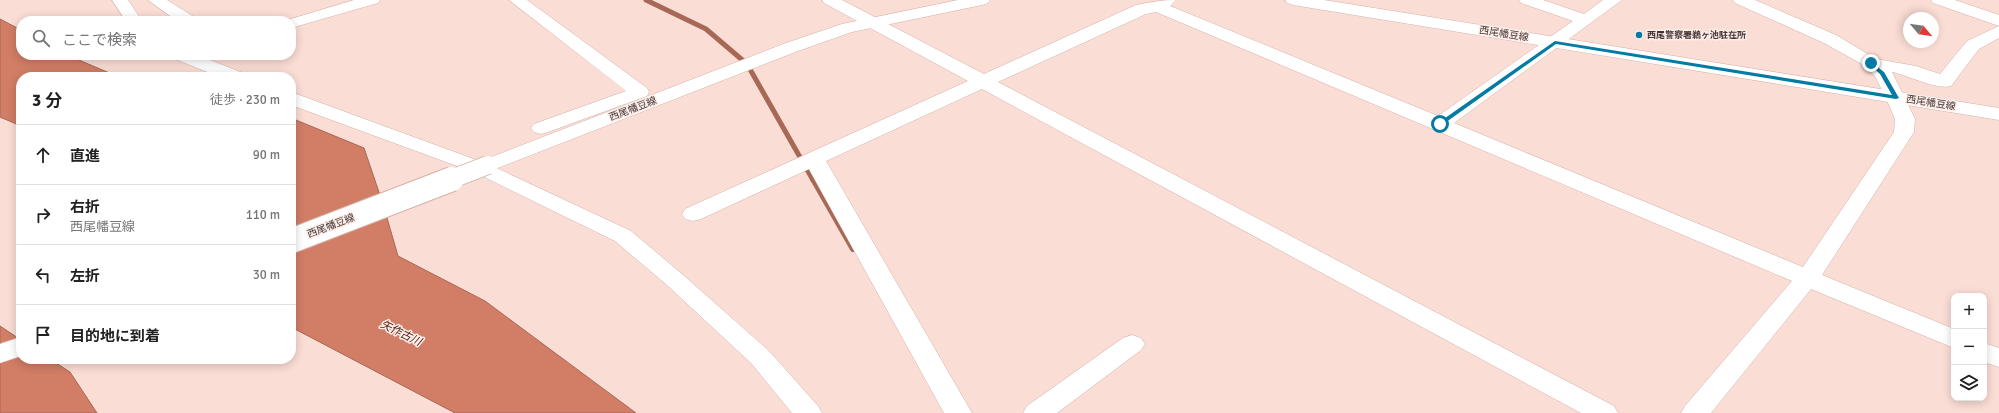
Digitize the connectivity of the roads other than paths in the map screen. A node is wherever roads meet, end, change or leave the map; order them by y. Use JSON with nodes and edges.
{"nodes":[{"id":1,"x":120,"y":0,"type":"edge"},
{"id":2,"x":156,"y":0,"type":"edge"},
{"id":3,"x":372,"y":0,"type":"edge"},
{"id":4,"x":518,"y":0,"type":"edge"},
{"id":5,"x":830,"y":0,"type":"edge"},
{"id":6,"x":982,"y":0,"type":"edge"},
{"id":7,"x":1294,"y":0,"type":"edge"},
{"id":8,"x":1527,"y":0,"type":"edge"},
{"id":9,"x":1614,"y":0,"type":"edge"},
{"id":10,"x":1741,"y":0,"type":"edge"},
{"id":11,"x":1939,"y":0,"type":"edge"},
{"id":12,"x":1163,"y":3,"type":"edge"},
{"id":13,"x":131,"y":16,"type":"edge"},
{"id":14,"x":179,"y":16,"type":"edge"},
{"id":15,"x":1586,"y":20,"type":"junction"},
{"id":16,"x":1999,"y":21,"type":"edge"},
{"id":17,"x":296,"y":22,"type":"edge"},
{"id":18,"x":872,"y":22,"type":"junction"},
{"id":19,"x":1999,"y":31,"type":"edge"},
{"id":20,"x":1555,"y":42,"type":"junction"},
{"id":21,"x":194,"y":60,"type":"edge"},
{"id":22,"x":1871,"y":63,"type":"junction"},
{"id":23,"x":224,"y":72,"type":"edge"},
{"id":24,"x":985,"y":82,"type":"junction"},
{"id":25,"x":1896,"y":98,"type":"junction"},
{"id":26,"x":296,"y":100,"type":"edge"},
{"id":27,"x":1999,"y":114,"type":"edge"},
{"id":28,"x":1440,"y":124,"type":"junction"},
{"id":29,"x":541,"y":128,"type":"dead end"},
{"id":30,"x":804,"y":164,"type":"junction"},
{"id":31,"x":694,"y":214,"type":"dead end"},
{"id":32,"x":296,"y":239,"type":"edge"},
{"id":33,"x":1808,"y":277,"type":"junction"},
{"id":34,"x":1951,"y":338,"type":"edge"},
{"id":35,"x":1132,"y":344,"type":"dead end"},
{"id":36,"x":16,"y":348,"type":"edge"},
{"id":37,"x":1987,"y":353,"type":"edge"},
{"id":38,"x":0,"y":354,"type":"edge"},
{"id":39,"x":1999,"y":358,"type":"edge"},
{"id":40,"x":1046,"y":411,"type":"edge"},
{"id":41,"x":808,"y":413,"type":"edge"},
{"id":42,"x":958,"y":413,"type":"edge"},
{"id":43,"x":1604,"y":413,"type":"edge"},
{"id":44,"x":1695,"y":413,"type":"edge"}],
"edges":[{"from":1,"to":13,"type":"street"},
{"from":2,"to":14,"type":"street"},
{"from":3,"to":17,"type":"street"},
{"from":4,"to":29,"type":"street"},
{"from":5,"to":18,"type":"street"},
{"from":6,"to":18,"type":"street","name":"西尾幡豆線"},
{"from":7,"to":20,"type":"street","name":"西尾幡豆線"},
{"from":8,"to":15,"type":"street"},
{"from":9,"to":15,"type":"street"},
{"from":10,"to":22,"type":"street"},
{"from":11,"to":16,"type":"street"},
{"from":12,"to":24,"type":"street"},
{"from":12,"to":28,"type":"street"},
{"from":15,"to":20,"type":"street"},
{"from":18,"to":24,"type":"street"},
{"from":18,"to":32,"type":"street","name":"西尾幡豆線","bridge":true},
{"from":19,"to":22,"type":"street"},
{"from":20,"to":25,"type":"street","name":"西尾幡豆線"},
{"from":20,"to":28,"type":"street"},
{"from":21,"to":23,"type":"street"},
{"from":22,"to":25,"type":"street"},
{"from":24,"to":30,"type":"street"},
{"from":24,"to":43,"type":"street"},
{"from":25,"to":27,"type":"street","name":"西尾幡豆線"},
{"from":25,"to":33,"type":"street"},
{"from":26,"to":41,"type":"street"},
{"from":28,"to":33,"type":"street"},
{"from":30,"to":31,"type":"street"},
{"from":30,"to":42,"type":"street"},
{"from":33,"to":34,"type":"street"},
{"from":33,"to":44,"type":"street"},
{"from":35,"to":40,"type":"street"},
{"from":36,"to":38,"type":"street"},
{"from":37,"to":39,"type":"street"}]}
